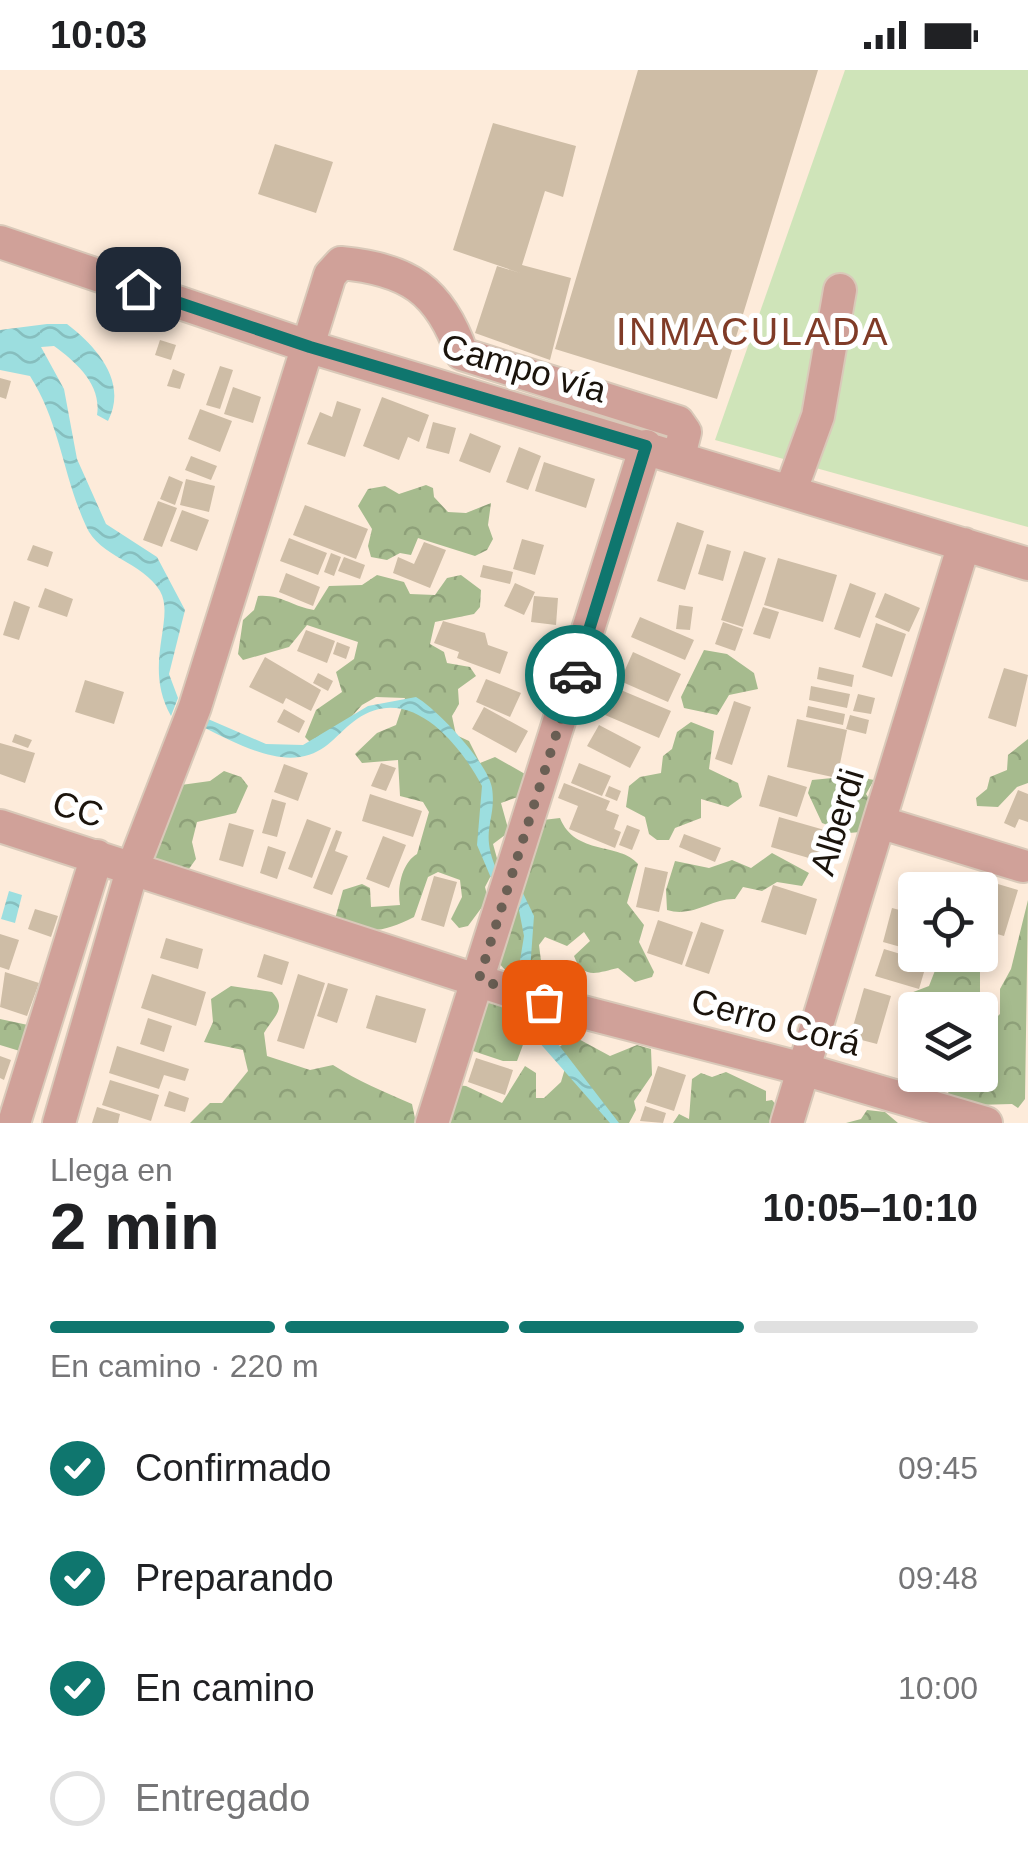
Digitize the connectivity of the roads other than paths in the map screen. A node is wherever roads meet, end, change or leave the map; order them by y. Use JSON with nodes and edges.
{"nodes":[{"id":1,"x":0,"y":242,"type":"edge"},
{"id":2,"x":840,"y":290,"type":"dead end"},
{"id":3,"x":310,"y":347,"type":"junction"},
{"id":4,"x":494,"y":383,"type":"junction"},
{"id":5,"x":646,"y":446,"type":"junction"},
{"id":6,"x":679,"y":456,"type":"junction"},
{"id":7,"x":791,"y":490,"type":"junction"},
{"id":8,"x":964,"y":544,"type":"junction"},
{"id":9,"x":1028,"y":564,"type":"edge"},
{"id":10,"x":878,"y":822,"type":"junction"},
{"id":11,"x":0,"y":826,"type":"edge"},
{"id":12,"x":97,"y":856,"type":"junction"},
{"id":13,"x":1023,"y":866,"type":"dead end"},
{"id":14,"x":133,"y":867,"type":"junction"},
{"id":15,"x":479,"y":979,"type":"junction"},
{"id":16,"x":804,"y":1069,"type":"junction"},
{"id":17,"x":14,"y":1123,"type":"edge"},
{"id":18,"x":59,"y":1123,"type":"edge"},
{"id":19,"x":432,"y":1123,"type":"edge"},
{"id":20,"x":787,"y":1123,"type":"edge"},
{"id":21,"x":986,"y":1123,"type":"edge"}],
"edges":[{"from":1,"to":3,"type":"street","name":"Campo vía"},
{"from":2,"to":7,"type":"street"},
{"from":3,"to":4,"type":"street","name":"Campo vía"},
{"from":3,"to":4,"type":"street"},
{"from":3,"to":14,"type":"street"},
{"from":4,"to":5,"type":"street","name":"Campo vía"},
{"from":4,"to":6,"type":"street"},
{"from":5,"to":6,"type":"street","name":"Campo vía"},
{"from":5,"to":15,"type":"street"},
{"from":6,"to":7,"type":"street","name":"Campo vía"},
{"from":7,"to":8,"type":"street","name":"Campo vía"},
{"from":8,"to":9,"type":"street","name":"Campo vía"},
{"from":8,"to":10,"type":"street","name":"Alberdi"},
{"from":10,"to":13,"type":"street"},
{"from":10,"to":16,"type":"street","name":"Alberdi"},
{"from":11,"to":12,"type":"street","name":"CC"},
{"from":12,"to":14,"type":"street","name":"CC"},
{"from":12,"to":17,"type":"street"},
{"from":14,"to":15,"type":"street"},
{"from":14,"to":18,"type":"street"},
{"from":15,"to":16,"type":"street","name":"Cerro Corá"},
{"from":15,"to":19,"type":"street"},
{"from":16,"to":20,"type":"street","name":"Alberdi"},
{"from":16,"to":21,"type":"street","name":"Cerro Corá"}]}
